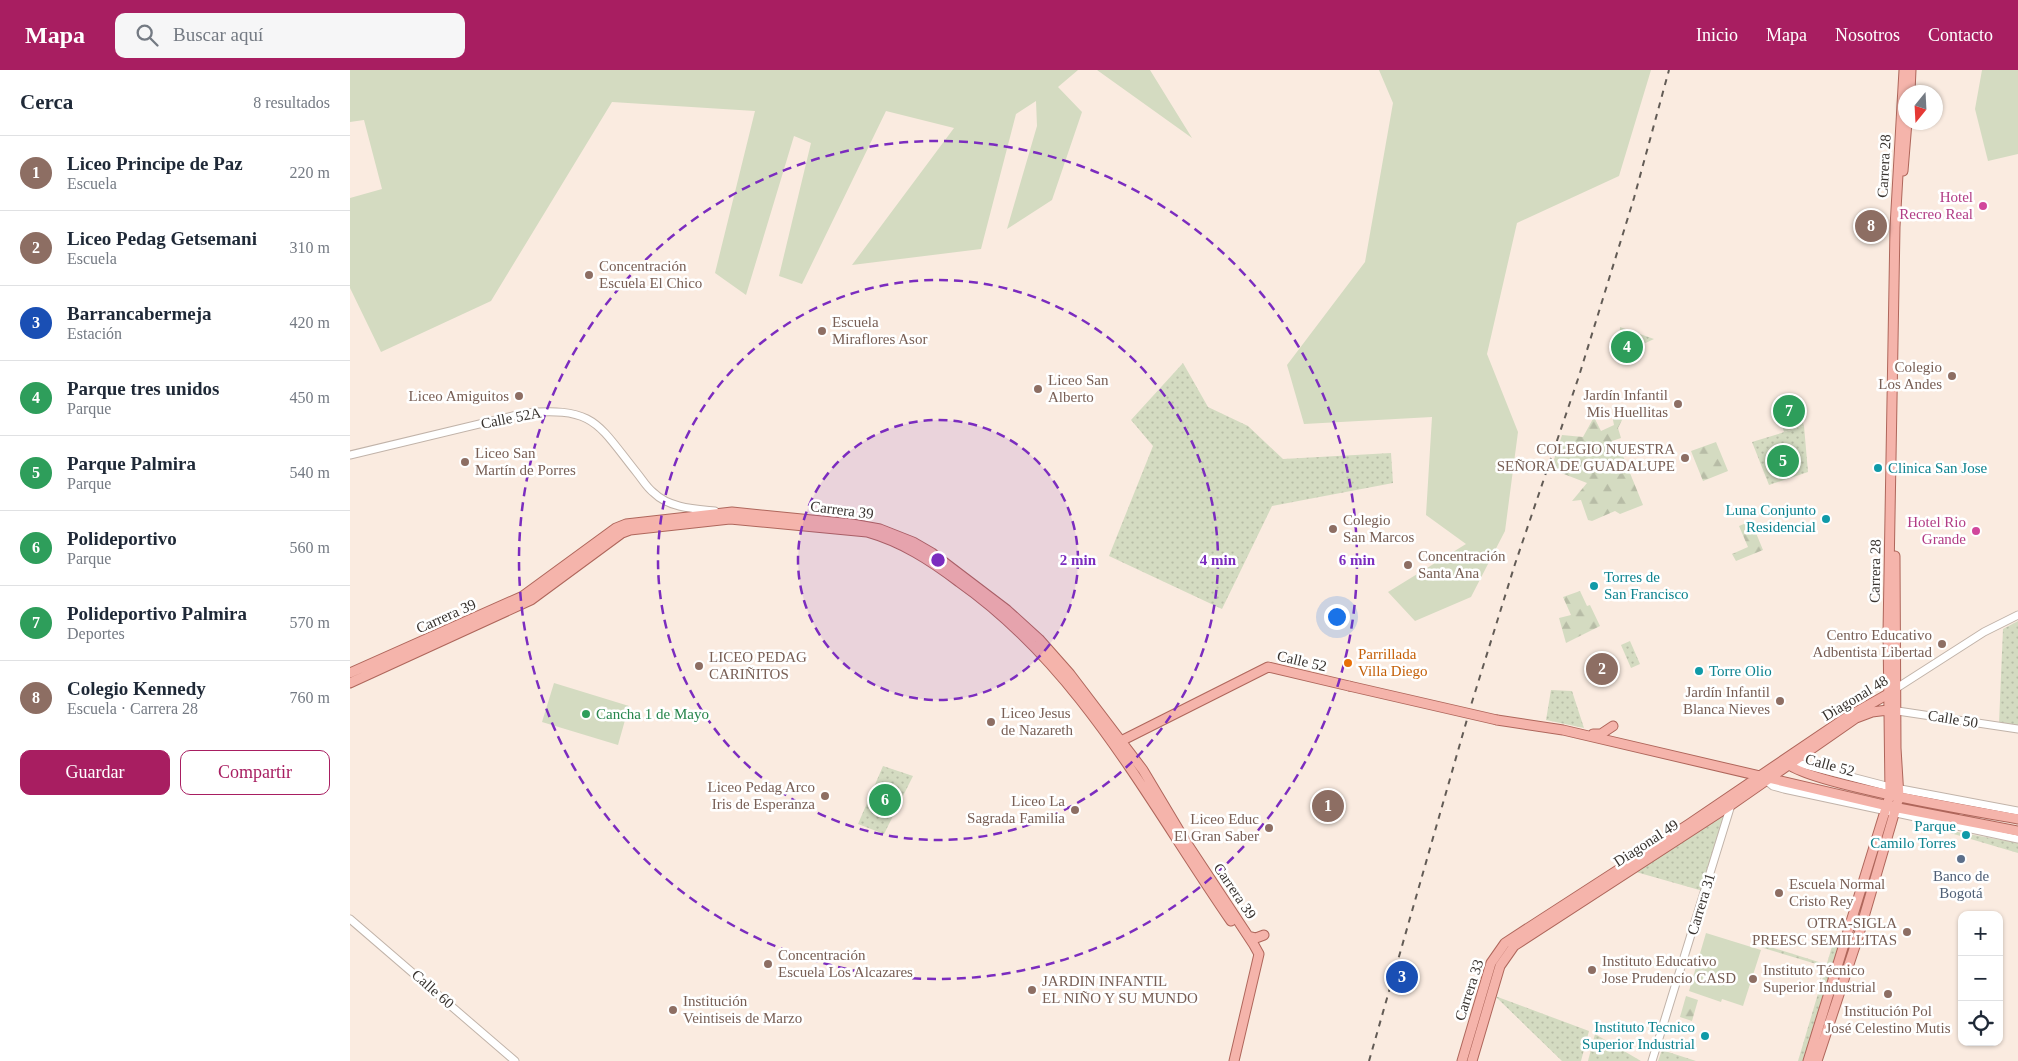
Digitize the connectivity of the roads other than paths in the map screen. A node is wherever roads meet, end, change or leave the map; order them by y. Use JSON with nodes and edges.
{"nodes":[{"id":1,"x":1904,"y":70,"type":"edge"},
{"id":2,"x":1911,"y":70,"type":"edge"},
{"id":3,"x":1910,"y":85,"type":"edge"},
{"id":4,"x":1906,"y":130,"type":"edge"},
{"id":5,"x":350,"y":455,"type":"edge"},
{"id":6,"x":726,"y":513,"type":"junction"},
{"id":7,"x":2018,"y":615,"type":"edge"},
{"id":8,"x":350,"y":674,"type":"edge"},
{"id":9,"x":350,"y":682,"type":"edge"},
{"id":10,"x":1892,"y":691,"type":"junction"},
{"id":11,"x":1892,"y":710,"type":"junction"},
{"id":12,"x":1613,"y":726,"type":"dead end"},
{"id":13,"x":1538,"y":727,"type":"junction"},
{"id":14,"x":2018,"y":729,"type":"edge"},
{"id":15,"x":1563,"y":730,"type":"junction"},
{"id":16,"x":1119,"y":743,"type":"junction"},
{"id":17,"x":1674,"y":757,"type":"junction"},
{"id":18,"x":1788,"y":762,"type":"junction"},
{"id":19,"x":1765,"y":779,"type":"junction"},
{"id":20,"x":1890,"y":791,"type":"junction"},
{"id":21,"x":1829,"y":792,"type":"junction"},
{"id":22,"x":1899,"y":793,"type":"junction"},
{"id":23,"x":1838,"y":801,"type":"junction"},
{"id":24,"x":1731,"y":805,"type":"junction"},
{"id":25,"x":1892,"y":810,"type":"junction"},
{"id":26,"x":2018,"y":811,"type":"edge"},
{"id":27,"x":2018,"y":819,"type":"edge"},
{"id":28,"x":2018,"y":831,"type":"edge"},
{"id":29,"x":2018,"y":839,"type":"edge"},
{"id":30,"x":350,"y":919,"type":"edge"},
{"id":31,"x":1516,"y":934,"type":"joint"},
{"id":32,"x":1264,"y":935,"type":"dead end"},
{"id":33,"x":1248,"y":936,"type":"junction"},
{"id":34,"x":1514,"y":946,"type":"joint"},
{"id":35,"x":1258,"y":958,"type":"junction"},
{"id":36,"x":1482,"y":992,"type":"junction"},
{"id":37,"x":1491,"y":997,"type":"junction"},
{"id":38,"x":1477,"y":1006,"type":"junction"},
{"id":39,"x":1487,"y":1010,"type":"junction"},
{"id":40,"x":516,"y":1061,"type":"edge"},
{"id":41,"x":1234,"y":1061,"type":"edge"},
{"id":42,"x":1462,"y":1061,"type":"edge"},
{"id":43,"x":1472,"y":1061,"type":"edge"},
{"id":44,"x":1652,"y":1061,"type":"edge"},
{"id":45,"x":1808,"y":1061,"type":"edge"},
{"id":46,"x":1817,"y":1061,"type":"edge"}],
"edges":[{"from":1,"to":10,"type":"main road","name":"Carrera 28"},
{"from":2,"to":3,"type":"main road"},
{"from":4,"to":10,"type":"main road","name":"Carrera 28"},
{"from":5,"to":6,"type":"street","name":"Calle 52A"},
{"from":6,"to":8,"type":"main road","name":"Carrera 39"},
{"from":6,"to":16,"type":"main road","name":"Carrera 39"},
{"from":7,"to":10,"type":"street","name":"Diagonal 48"},
{"from":9,"to":16,"type":"main road","name":"Carrera 39"},
{"from":10,"to":11,"type":"main road","name":"Carrera 28"},
{"from":10,"to":18,"type":"main road","name":"Diagonal 48"},
{"from":11,"to":14,"type":"street","name":"Calle 50"},
{"from":11,"to":18,"type":"main road","name":"Diagonal 48"},
{"from":11,"to":20,"type":"main road","name":"Carrera 28"},
{"from":11,"to":22,"type":"main road","name":"Carrera 28"},
{"from":12,"to":15,"type":"main road"},
{"from":13,"to":15,"type":"main road","name":"Calle 52"},
{"from":13,"to":16,"type":"main road","name":"Calle 52","bridge":true},
{"from":13,"to":17,"type":"main road","name":"Calle 52"},
{"from":15,"to":17,"type":"main road","name":"Calle 52"},
{"from":16,"to":33,"type":"main road","name":"Carrera 39"},
{"from":16,"to":35,"type":"main road","name":"Carrera 39"},
{"from":17,"to":19,"type":"main road","name":"Calle 52"},
{"from":18,"to":19,"type":"main road","name":"Diagonal 49"},
{"from":18,"to":20,"type":"main road","name":"Calle 52"},
{"from":19,"to":21,"type":"main road","name":"Calle 52"},
{"from":19,"to":23,"type":"street","name":"Calle 52"},
{"from":19,"to":24,"type":"main road","name":"Diagonal 49"},
{"from":19,"to":31,"type":"main road","name":"Diagonal 49"},
{"from":20,"to":22,"type":"main road","name":"Calle 52"},
{"from":20,"to":25,"type":"main road","name":"Carrera 28"},
{"from":21,"to":23,"type":"main road"},
{"from":21,"to":25,"type":"main road","name":"Calle 52"},
{"from":22,"to":25,"type":"main road","name":"Carrera 28"},
{"from":22,"to":26,"type":"street","name":"Calle 52"},
{"from":22,"to":27,"type":"main road","name":"Calle 52"},
{"from":23,"to":25,"type":"street","name":"Calle 52"},
{"from":24,"to":34,"type":"main road","name":"Diagonal 49"},
{"from":24,"to":44,"type":"street","name":"Carrera 31"},
{"from":25,"to":28,"type":"main road","name":"Calle 52"},
{"from":25,"to":29,"type":"street","name":"Calle 52"},
{"from":25,"to":45,"type":"main road","name":"Carrera 28"},
{"from":25,"to":46,"type":"main road","name":"Carrera 28"},
{"from":30,"to":40,"type":"street","name":"Calle 60"},
{"from":31,"to":36,"type":"main road","name":"Carrera 33"},
{"from":32,"to":33,"type":"main road"},
{"from":33,"to":35,"type":"main road","name":"Carrera 39"},
{"from":34,"to":37,"type":"main road","name":"Carrera 33"},
{"from":35,"to":41,"type":"main road"},
{"from":36,"to":37,"type":"main road"},
{"from":36,"to":38,"type":"main road","name":"Carrera 33"},
{"from":37,"to":39,"type":"main road","name":"Carrera 33"},
{"from":38,"to":39,"type":"main road"},
{"from":38,"to":42,"type":"main road","name":"Carrera 33"},
{"from":39,"to":43,"type":"main road","name":"Carrera 33"}]}
